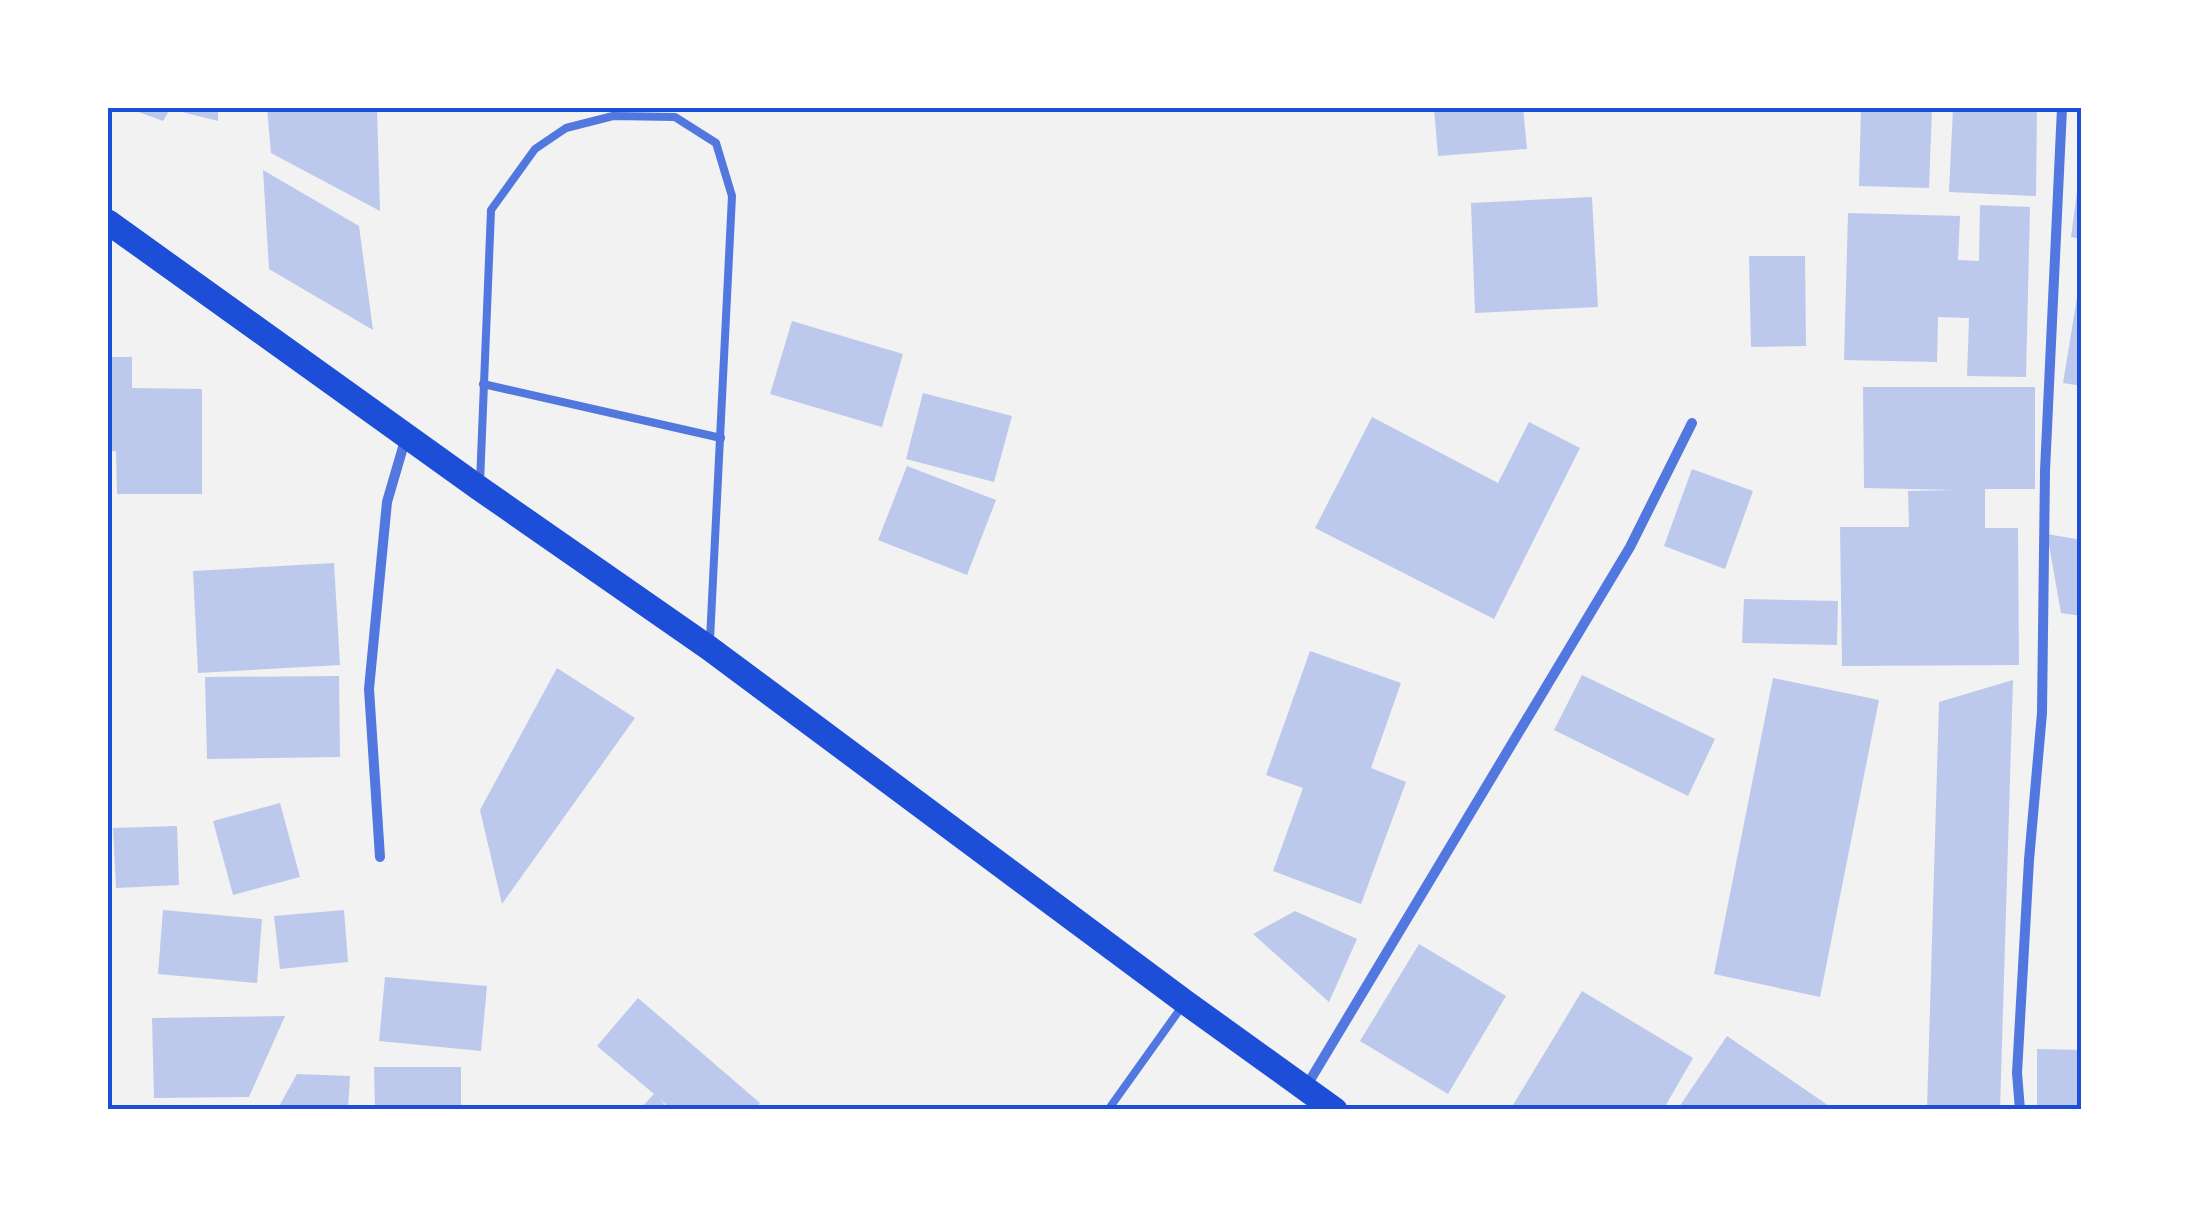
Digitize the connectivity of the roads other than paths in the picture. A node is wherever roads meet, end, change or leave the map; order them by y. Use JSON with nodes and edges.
{"nodes":[{"id":1,"x":2062,"y":108,"type":"edge"},
{"id":2,"x":108,"y":222,"type":"edge"},
{"id":3,"x":483,"y":384,"type":"junction"},
{"id":4,"x":1692,"y":423,"type":"dead end"},
{"id":5,"x":406,"y":436,"type":"junction"},
{"id":6,"x":720,"y":438,"type":"junction"},
{"id":7,"x":479,"y":488,"type":"junction"},
{"id":8,"x":709,"y":648,"type":"junction"},
{"id":9,"x":380,"y":857,"type":"dead end"},
{"id":10,"x":1186,"y":1002,"type":"junction"},
{"id":11,"x":1305,"y":1088,"type":"junction"},
{"id":12,"x":1108,"y":1110,"type":"edge"},
{"id":13,"x":1336,"y":1110,"type":"edge"},
{"id":14,"x":2020,"y":1110,"type":"edge"}],
"edges":[{"from":1,"to":14,"type":"street"},
{"from":2,"to":5,"type":"main road"},
{"from":3,"to":6,"type":"lane"},
{"from":3,"to":6,"type":"lane"},
{"from":3,"to":7,"type":"lane"},
{"from":4,"to":11,"type":"street"},
{"from":5,"to":7,"type":"main road"},
{"from":5,"to":9,"type":"street"},
{"from":6,"to":8,"type":"lane"},
{"from":7,"to":8,"type":"main road"},
{"from":8,"to":10,"type":"main road"},
{"from":10,"to":11,"type":"main road"},
{"from":10,"to":12,"type":"lane"},
{"from":11,"to":13,"type":"main road"}]}
